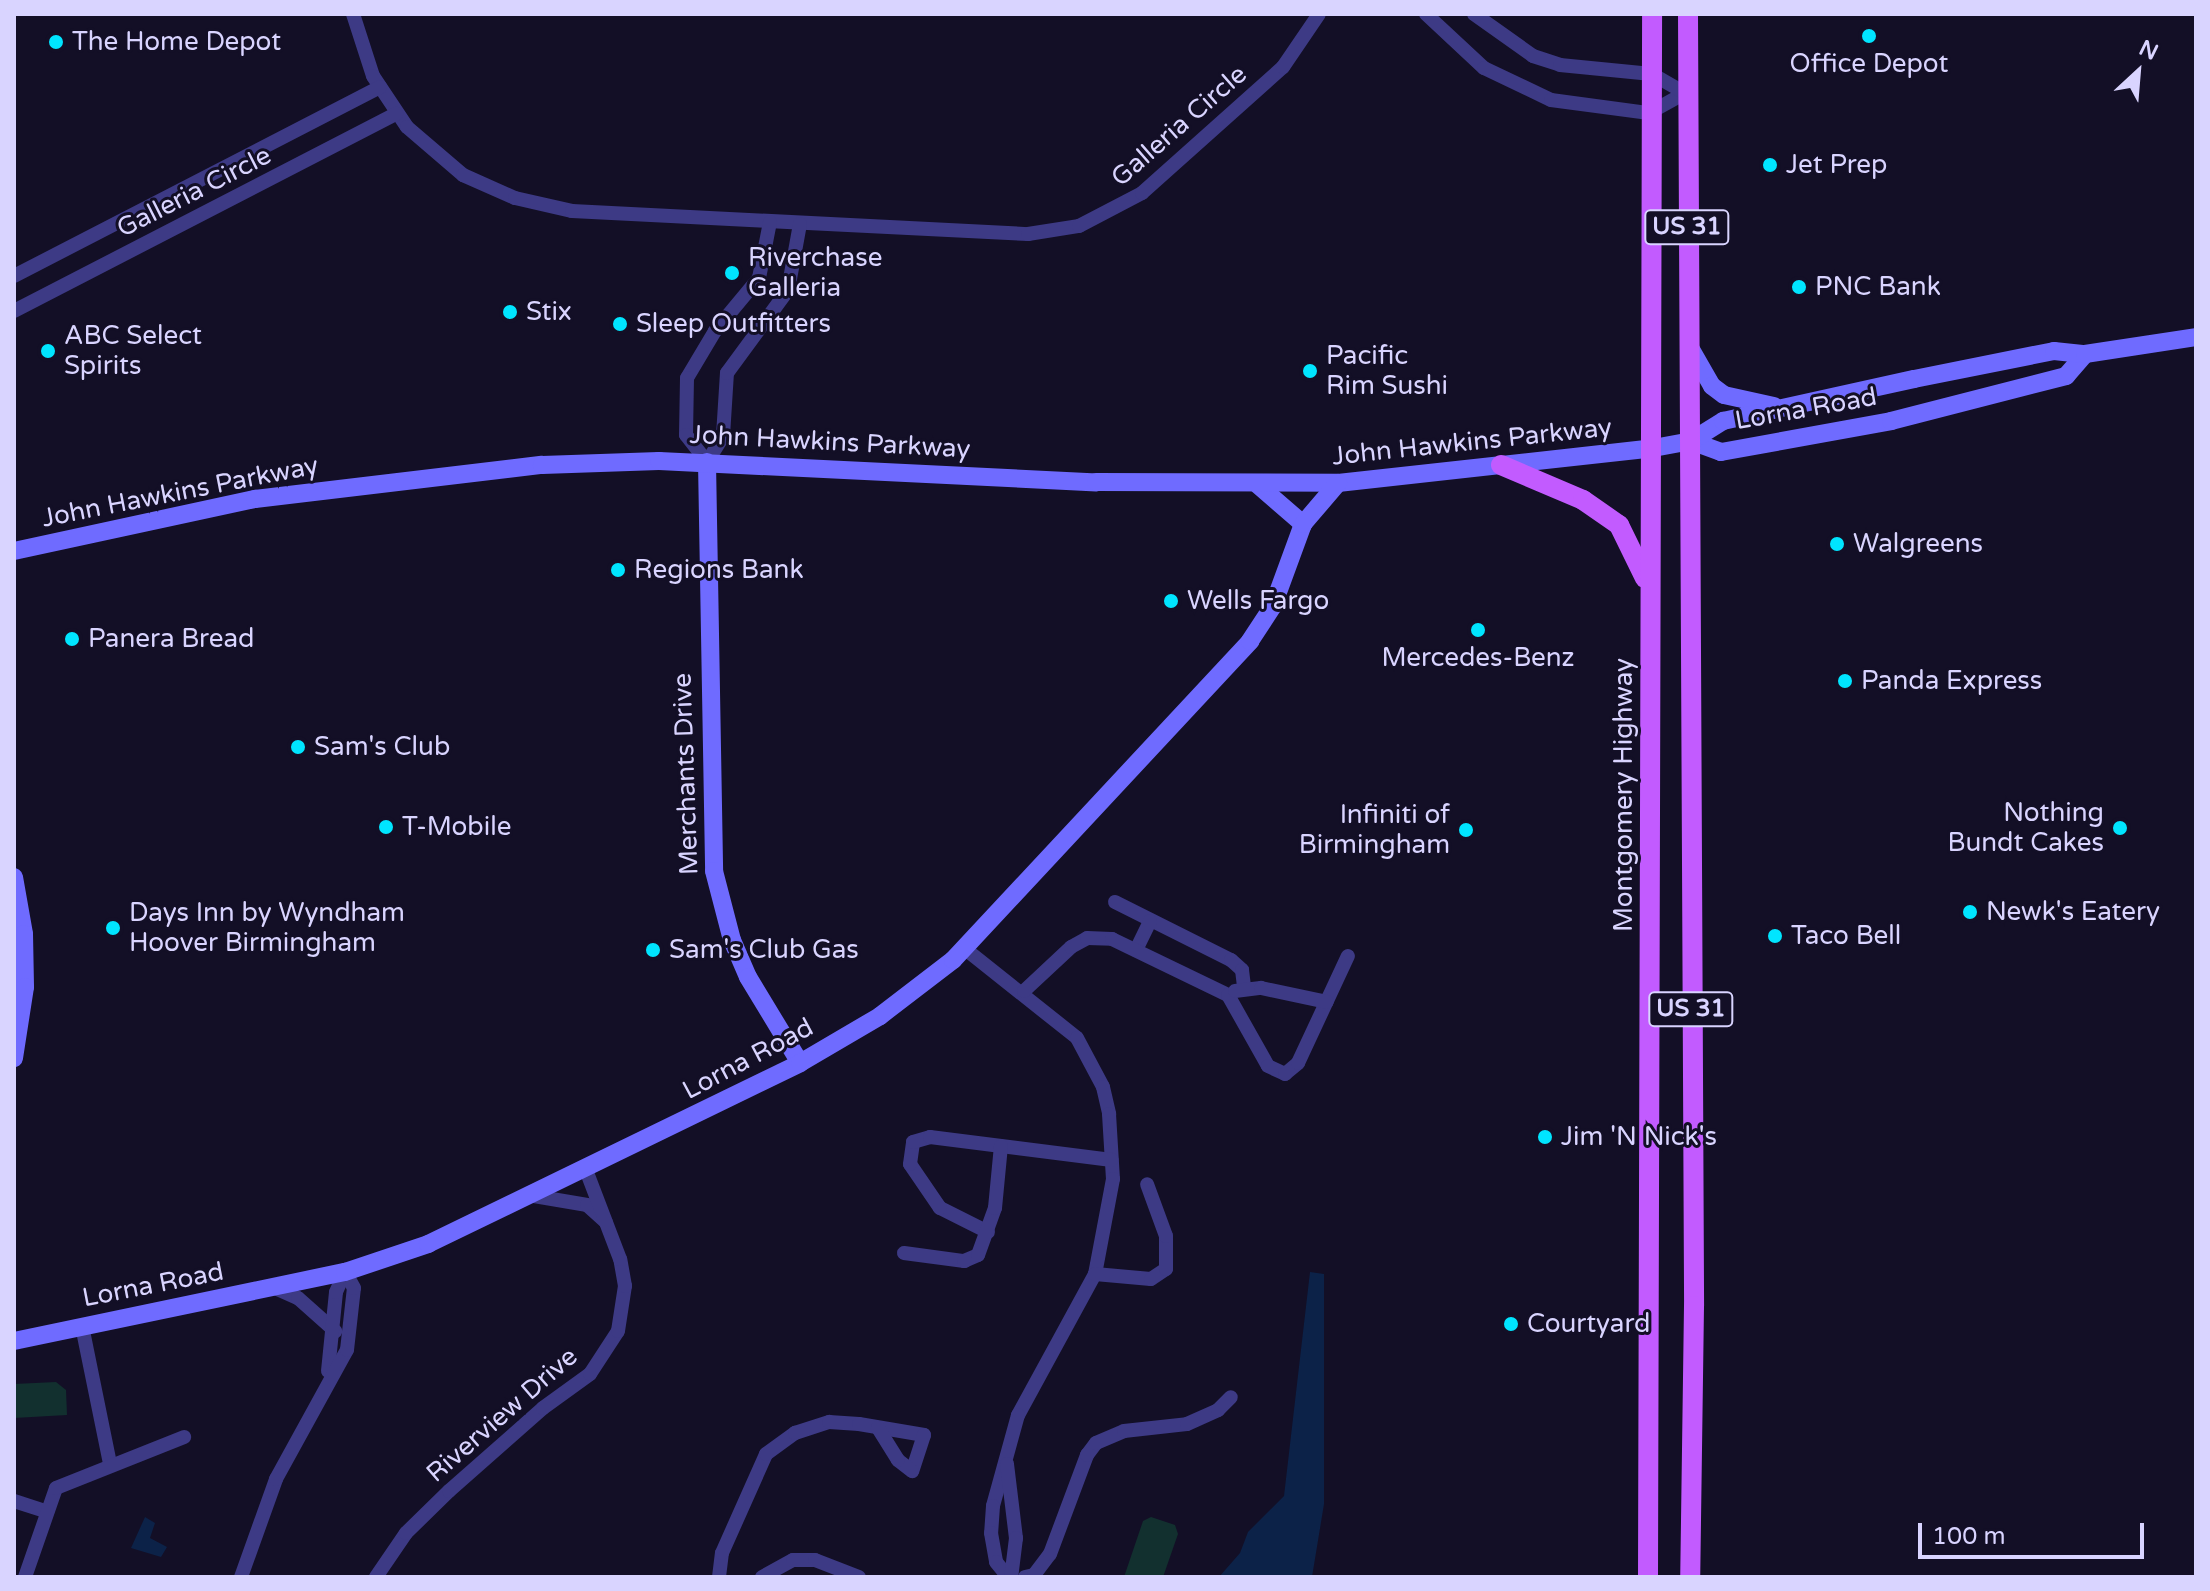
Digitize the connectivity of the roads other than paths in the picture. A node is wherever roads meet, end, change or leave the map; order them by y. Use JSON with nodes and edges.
{"nodes":[{"id":1,"x":353,"y":14,"type":"edge"},
{"id":2,"x":1319,"y":14,"type":"edge"},
{"id":3,"x":1426,"y":14,"type":"edge"},
{"id":4,"x":1474,"y":14,"type":"edge"},
{"id":5,"x":1652,"y":14,"type":"edge"},
{"id":6,"x":1688,"y":14,"type":"edge"},
{"id":7,"x":1652,"y":74,"type":"junction"},
{"id":8,"x":380,"y":87,"type":"junction"},
{"id":9,"x":1685,"y":93,"type":"junction"},
{"id":10,"x":1649,"y":113,"type":"junction"},
{"id":11,"x":396,"y":114,"type":"junction"},
{"id":12,"x":770,"y":222,"type":"junction"},
{"id":13,"x":800,"y":224,"type":"junction"},
{"id":14,"x":14,"y":276,"type":"edge"},
{"id":15,"x":14,"y":311,"type":"edge"},
{"id":16,"x":2196,"y":337,"type":"edge"},
{"id":17,"x":1689,"y":346,"type":"junction"},
{"id":18,"x":2085,"y":354,"type":"junction"},
{"id":19,"x":1785,"y":407,"type":"junction"},
{"id":20,"x":1691,"y":441,"type":"junction"},
{"id":21,"x":1648,"y":449,"type":"junction"},
{"id":22,"x":707,"y":462,"type":"junction"},
{"id":23,"x":1501,"y":465,"type":"junction"},
{"id":24,"x":1338,"y":483,"type":"junction"},
{"id":25,"x":1258,"y":485,"type":"junction"},
{"id":26,"x":1303,"y":524,"type":"junction"},
{"id":27,"x":14,"y":551,"type":"edge"},
{"id":28,"x":1650,"y":590,"type":"junction"},
{"id":29,"x":14,"y":877,"type":"edge"},
{"id":30,"x":1115,"y":902,"type":"dead end"},
{"id":31,"x":1150,"y":921,"type":"junction"},
{"id":32,"x":964,"y":948,"type":"junction"},
{"id":33,"x":1136,"y":950,"type":"junction"},
{"id":34,"x":1348,"y":956,"type":"dead end"},
{"id":35,"x":1244,"y":987,"type":"junction"},
{"id":36,"x":1024,"y":991,"type":"junction"},
{"id":37,"x":1228,"y":995,"type":"junction"},
{"id":38,"x":1327,"y":1002,"type":"junction"},
{"id":39,"x":14,"y":1058,"type":"edge"},
{"id":40,"x":800,"y":1063,"type":"junction"},
{"id":41,"x":1001,"y":1146,"type":"junction"},
{"id":42,"x":1112,"y":1160,"type":"junction"},
{"id":43,"x":586,"y":1170,"type":"junction"},
{"id":44,"x":1147,"y":1184,"type":"dead end"},
{"id":45,"x":534,"y":1196,"type":"junction"},
{"id":46,"x":610,"y":1225,"type":"junction"},
{"id":47,"x":988,"y":1232,"type":"junction"},
{"id":48,"x":904,"y":1253,"type":"dead end"},
{"id":49,"x":345,"y":1272,"type":"junction"},
{"id":50,"x":1095,"y":1274,"type":"junction"},
{"id":51,"x":273,"y":1287,"type":"junction"},
{"id":52,"x":82,"y":1326,"type":"junction"},
{"id":53,"x":335,"y":1331,"type":"junction"},
{"id":54,"x":14,"y":1341,"type":"edge"},
{"id":55,"x":326,"y":1379,"type":"junction"},
{"id":56,"x":1231,"y":1397,"type":"dead end"},
{"id":57,"x":878,"y":1428,"type":"dead end"},
{"id":58,"x":184,"y":1437,"type":"dead end"},
{"id":59,"x":1006,"y":1460,"type":"junction"},
{"id":60,"x":110,"y":1464,"type":"junction"},
{"id":61,"x":14,"y":1501,"type":"edge"},
{"id":62,"x":45,"y":1511,"type":"junction"},
{"id":63,"x":25,"y":1577,"type":"edge"},
{"id":64,"x":241,"y":1577,"type":"edge"},
{"id":65,"x":376,"y":1577,"type":"edge"},
{"id":66,"x":719,"y":1577,"type":"edge"},
{"id":67,"x":762,"y":1577,"type":"edge"},
{"id":68,"x":859,"y":1577,"type":"edge"},
{"id":69,"x":1009,"y":1577,"type":"edge"},
{"id":70,"x":1025,"y":1577,"type":"edge"},
{"id":71,"x":1648,"y":1577,"type":"edge"},
{"id":72,"x":1690,"y":1577,"type":"edge"}],
"edges":[{"from":1,"to":8,"type":"street","name":"Galleria Circle"},
{"from":2,"to":13,"type":"street","name":"Galleria Circle"},
{"from":3,"to":10,"type":"street"},
{"from":4,"to":7,"type":"street"},
{"from":5,"to":7,"type":"main road","name":"Montgomery Highway","number":"US 31"},
{"from":6,"to":9,"type":"main road","number":"US 31"},
{"from":7,"to":9,"type":"street"},
{"from":7,"to":10,"type":"main road","name":"Montgomery Highway","number":"US 31"},
{"from":8,"to":11,"type":"street","name":"Galleria Circle"},
{"from":8,"to":14,"type":"street","name":"Galleria Circle"},
{"from":9,"to":10,"type":"street"},
{"from":9,"to":17,"type":"main road","number":"US 31"},
{"from":10,"to":21,"type":"main road","name":"Montgomery Highway","number":"US 31"},
{"from":11,"to":12,"type":"street","name":"Galleria Circle"},
{"from":11,"to":15,"type":"street","name":"Galleria Circle"},
{"from":12,"to":13,"type":"street","name":"Galleria Circle"},
{"from":12,"to":22,"type":"street"},
{"from":13,"to":22,"type":"street"},
{"from":16,"to":18,"type":"street","name":"Lorna Road"},
{"from":17,"to":19,"type":"street"},
{"from":17,"to":20,"type":"main road","number":"US 31"},
{"from":18,"to":19,"type":"street","name":"Lorna Road"},
{"from":18,"to":20,"type":"street","name":"Lorna Road"},
{"from":19,"to":20,"type":"street","name":"Lorna Road"},
{"from":20,"to":21,"type":"street","name":"John Hawkins Parkway"},
{"from":20,"to":72,"type":"main road","number":"US 31"},
{"from":21,"to":23,"type":"street","name":"John Hawkins Parkway"},
{"from":21,"to":28,"type":"main road","name":"Montgomery Highway","number":"US 31"},
{"from":22,"to":25,"type":"street","name":"John Hawkins Parkway"},
{"from":22,"to":27,"type":"street","name":"John Hawkins Parkway"},
{"from":22,"to":40,"type":"street","name":"Merchants Drive"},
{"from":23,"to":24,"type":"street","name":"John Hawkins Parkway"},
{"from":23,"to":28,"type":"main road"},
{"from":24,"to":25,"type":"street","name":"John Hawkins Parkway"},
{"from":24,"to":26,"type":"street","name":"Lorna Road"},
{"from":25,"to":26,"type":"street"},
{"from":26,"to":32,"type":"street","name":"Lorna Road"},
{"from":28,"to":71,"type":"main road","name":"Montgomery Highway","number":"US 31"},
{"from":29,"to":39,"type":"street"},
{"from":30,"to":31,"type":"street"},
{"from":31,"to":33,"type":"street"},
{"from":31,"to":35,"type":"street"},
{"from":32,"to":36,"type":"street"},
{"from":32,"to":40,"type":"street","name":"Lorna Road"},
{"from":33,"to":36,"type":"street"},
{"from":33,"to":37,"type":"street"},
{"from":34,"to":38,"type":"street"},
{"from":35,"to":37,"type":"street"},
{"from":35,"to":38,"type":"street"},
{"from":36,"to":42,"type":"street"},
{"from":37,"to":38,"type":"street"},
{"from":40,"to":43,"type":"street","name":"Lorna Road"},
{"from":41,"to":42,"type":"street"},
{"from":41,"to":47,"type":"street"},
{"from":41,"to":47,"type":"street"},
{"from":42,"to":50,"type":"street"},
{"from":43,"to":45,"type":"street","name":"Lorna Road"},
{"from":43,"to":46,"type":"street","name":"Riverview Drive"},
{"from":44,"to":50,"type":"street"},
{"from":45,"to":46,"type":"street"},
{"from":45,"to":49,"type":"street","name":"Lorna Road"},
{"from":46,"to":65,"type":"street","name":"Riverview Drive"},
{"from":47,"to":48,"type":"street"},
{"from":49,"to":51,"type":"street","name":"Lorna Road"},
{"from":49,"to":53,"type":"street"},
{"from":49,"to":55,"type":"street"},
{"from":50,"to":59,"type":"street"},
{"from":51,"to":52,"type":"street","name":"Lorna Road"},
{"from":51,"to":53,"type":"street"},
{"from":52,"to":54,"type":"street","name":"Lorna Road"},
{"from":52,"to":60,"type":"street"},
{"from":53,"to":55,"type":"street"},
{"from":55,"to":64,"type":"street"},
{"from":56,"to":70,"type":"street"},
{"from":57,"to":66,"type":"street"},
{"from":58,"to":60,"type":"street"},
{"from":59,"to":69,"type":"street"},
{"from":59,"to":69,"type":"street"},
{"from":60,"to":62,"type":"street"},
{"from":61,"to":62,"type":"street"},
{"from":62,"to":63,"type":"street"},
{"from":67,"to":68,"type":"street"}]}
